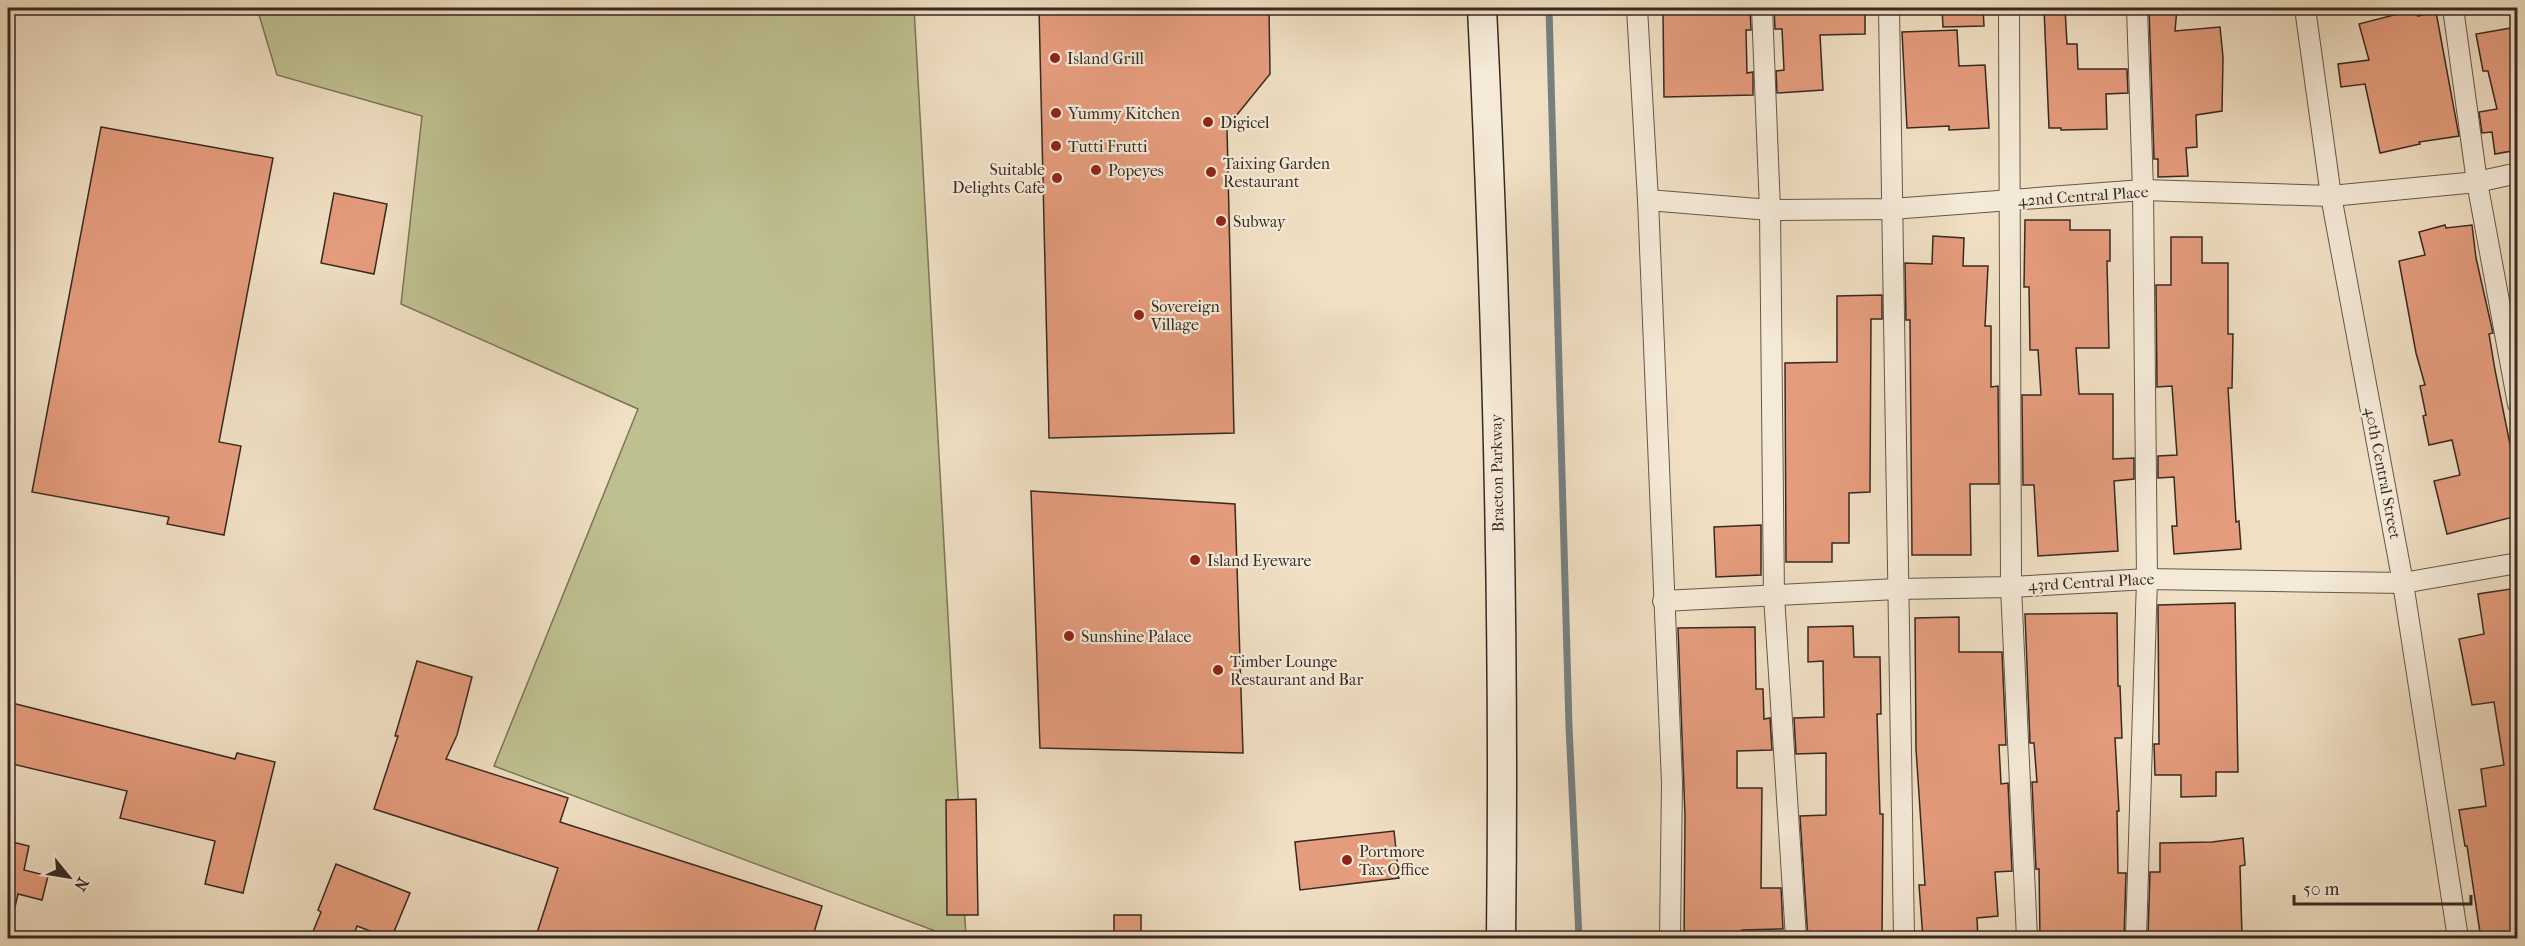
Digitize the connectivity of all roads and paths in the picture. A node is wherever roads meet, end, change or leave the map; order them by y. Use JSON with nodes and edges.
{"nodes":[{"id":1,"x":1482,"y":8,"type":"edge"},
{"id":2,"x":1637,"y":8,"type":"edge"},
{"id":3,"x":1761,"y":8,"type":"edge"},
{"id":4,"x":1889,"y":8,"type":"edge"},
{"id":5,"x":2009,"y":8,"type":"edge"},
{"id":6,"x":2137,"y":8,"type":"edge"},
{"id":7,"x":2305,"y":8,"type":"edge"},
{"id":8,"x":2453,"y":8,"type":"edge"},
{"id":9,"x":2517,"y":173,"type":"edge"},
{"id":10,"x":2477,"y":182,"type":"junction"},
{"id":11,"x":2144,"y":190,"type":"junction"},
{"id":12,"x":2331,"y":196,"type":"junction"},
{"id":13,"x":1648,"y":200,"type":"junction"},
{"id":14,"x":2009,"y":201,"type":"junction"},
{"id":15,"x":1892,"y":209,"type":"junction"},
{"id":16,"x":1770,"y":210,"type":"junction"},
{"id":17,"x":2517,"y":404,"type":"edge"},
{"id":18,"x":2517,"y":563,"type":"edge"},
{"id":19,"x":2147,"y":579,"type":"junction"},
{"id":20,"x":2403,"y":583,"type":"junction"},
{"id":21,"x":2011,"y":587,"type":"junction"},
{"id":22,"x":1897,"y":589,"type":"junction"},
{"id":23,"x":1774,"y":596,"type":"junction"},
{"id":24,"x":1663,"y":601,"type":"junction"},
{"id":25,"x":1501,"y":939,"type":"edge"},
{"id":26,"x":1670,"y":939,"type":"edge"},
{"id":27,"x":1796,"y":939,"type":"edge"},
{"id":28,"x":1904,"y":939,"type":"edge"},
{"id":29,"x":2027,"y":939,"type":"edge"},
{"id":30,"x":2136,"y":939,"type":"edge"},
{"id":31,"x":2458,"y":939,"type":"edge"}],
"edges":[{"from":1,"to":25,"type":"main road","name":"Braeton Parkway"},
{"from":2,"to":13,"type":"street"},
{"from":3,"to":16,"type":"street"},
{"from":4,"to":15,"type":"street"},
{"from":5,"to":14,"type":"street"},
{"from":6,"to":11,"type":"street"},
{"from":7,"to":12,"type":"street","name":"40th Central Street"},
{"from":8,"to":10,"type":"street"},
{"from":9,"to":10,"type":"street","name":"42nd Central Place"},
{"from":10,"to":12,"type":"street","name":"42nd Central Place"},
{"from":10,"to":17,"type":"street"},
{"from":11,"to":12,"type":"street","name":"42nd Central Place"},
{"from":11,"to":14,"type":"street","name":"42nd Central Place"},
{"from":11,"to":19,"type":"street"},
{"from":12,"to":20,"type":"street","name":"40th Central Street"},
{"from":13,"to":16,"type":"street","name":"42nd Central Place"},
{"from":13,"to":24,"type":"street"},
{"from":14,"to":15,"type":"street","name":"42nd Central Place"},
{"from":14,"to":21,"type":"street"},
{"from":15,"to":16,"type":"street","name":"42nd Central Place"},
{"from":15,"to":22,"type":"street"},
{"from":16,"to":23,"type":"street"},
{"from":18,"to":20,"type":"street","name":"43rd Central Place"},
{"from":19,"to":20,"type":"street","name":"43rd Central Place"},
{"from":19,"to":21,"type":"street","name":"43rd Central Place"},
{"from":19,"to":30,"type":"street"},
{"from":20,"to":31,"type":"street","name":"40th Central Street"},
{"from":21,"to":22,"type":"street","name":"43rd Central Place"},
{"from":21,"to":29,"type":"street"},
{"from":22,"to":23,"type":"street","name":"43rd Central Place"},
{"from":22,"to":28,"type":"street"},
{"from":23,"to":24,"type":"street","name":"43rd Central Place"},
{"from":23,"to":27,"type":"street"},
{"from":24,"to":26,"type":"street"}]}
